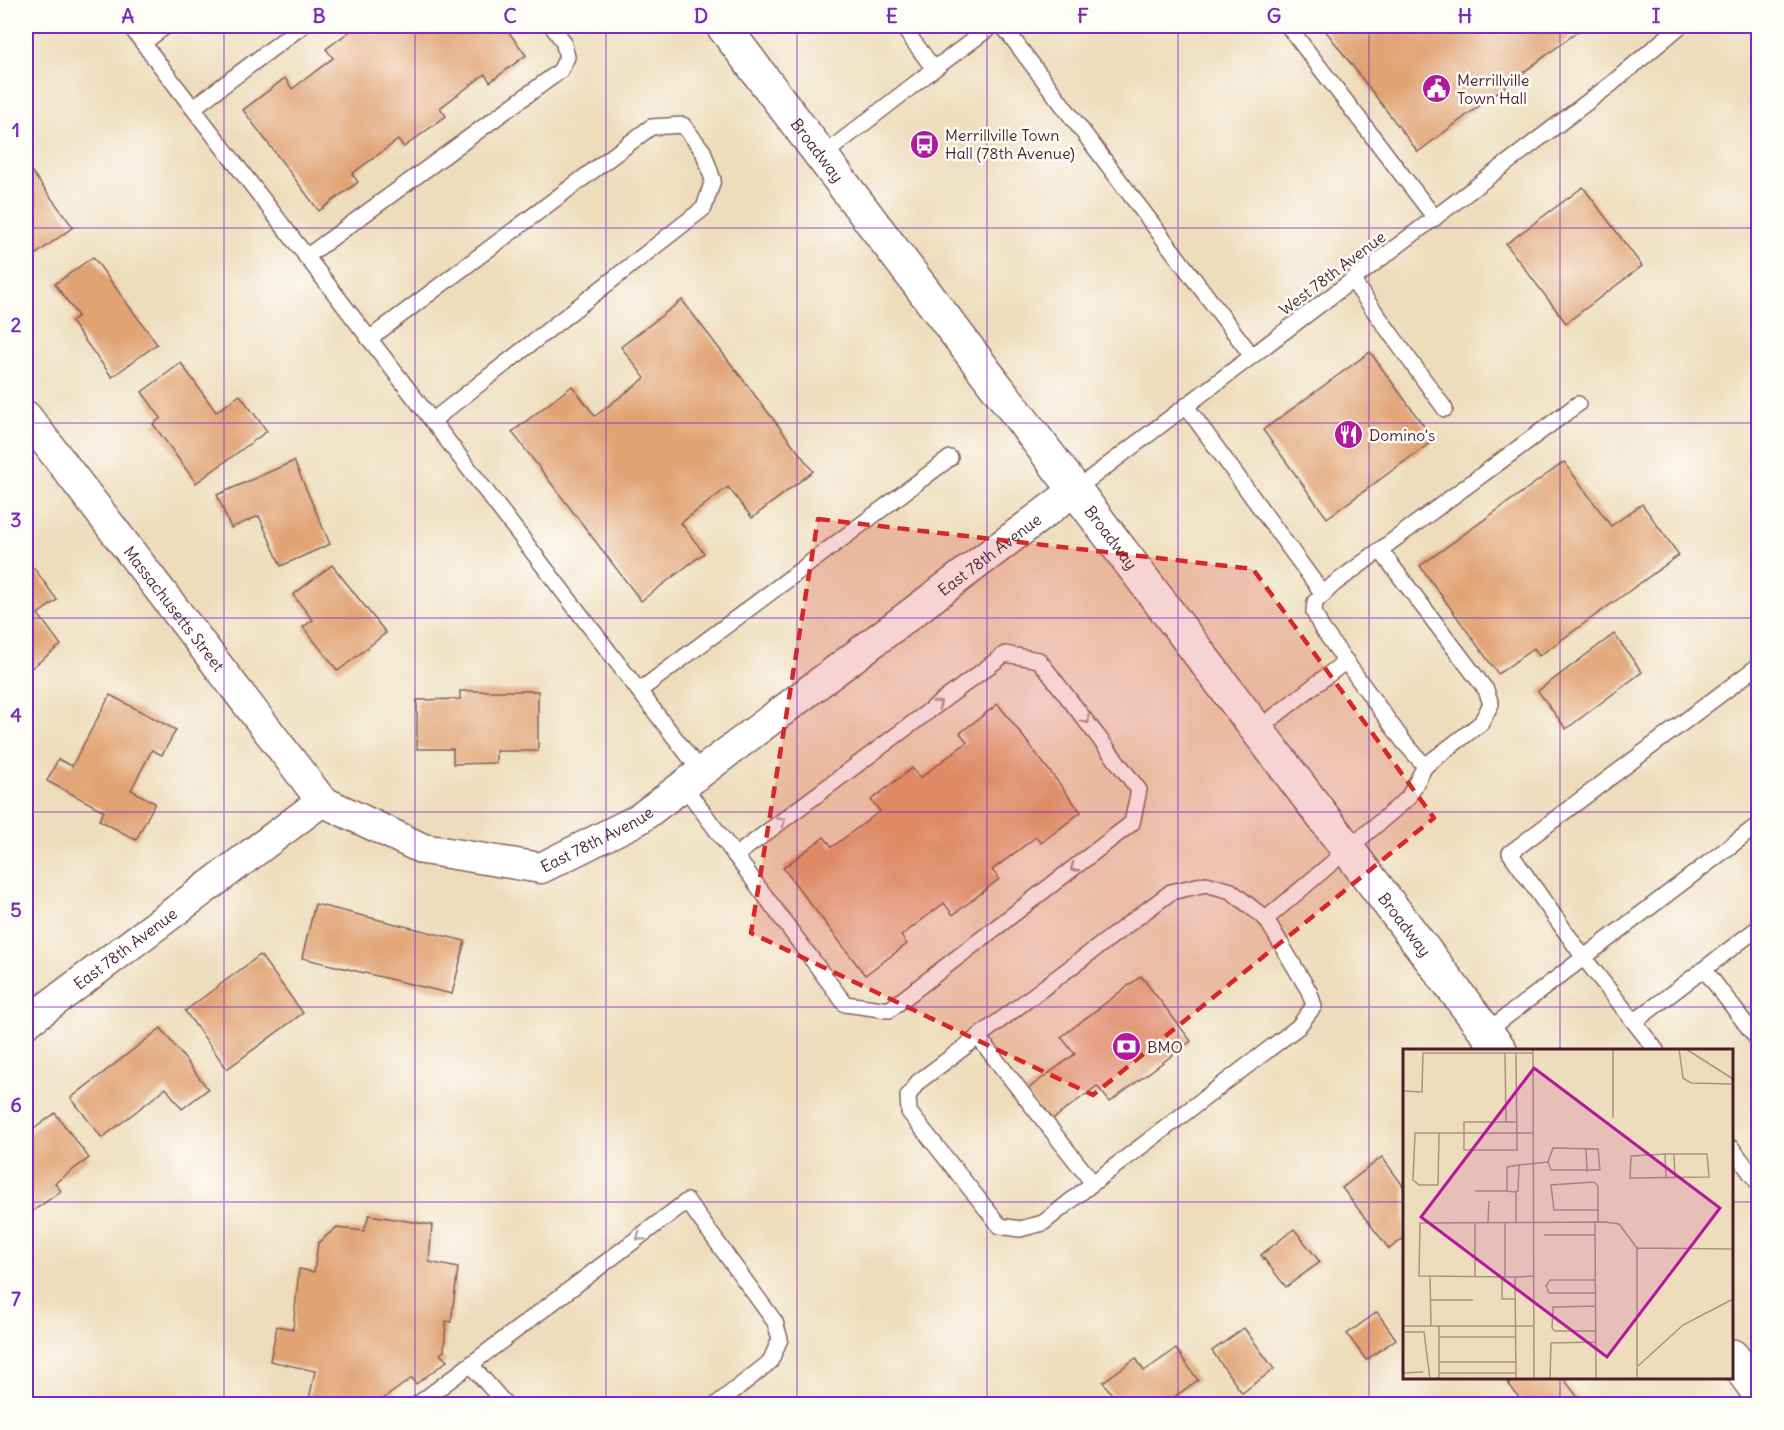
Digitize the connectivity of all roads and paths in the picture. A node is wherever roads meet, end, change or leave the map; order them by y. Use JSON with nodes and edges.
{"nodes":[{"id":1,"x":130,"y":26,"type":"edge"},
{"id":2,"x":166,"y":26,"type":"edge"},
{"id":3,"x":302,"y":26,"type":"edge"},
{"id":4,"x":552,"y":26,"type":"edge"},
{"id":5,"x":723,"y":26,"type":"edge"},
{"id":6,"x":902,"y":26,"type":"edge"},
{"id":7,"x":992,"y":26,"type":"edge"},
{"id":8,"x":1003,"y":26,"type":"edge"},
{"id":9,"x":1288,"y":26,"type":"edge"},
{"id":10,"x":1680,"y":26,"type":"edge"},
{"id":11,"x":143,"y":43,"type":"junction"},
{"id":12,"x":934,"y":69,"type":"junction"},
{"id":13,"x":193,"y":108,"type":"junction"},
{"id":14,"x":822,"y":156,"type":"junction"},
{"id":15,"x":1434,"y":218,"type":"junction"},
{"id":16,"x":306,"y":257,"type":"junction"},
{"id":17,"x":1352,"y":280,"type":"junction"},
{"id":18,"x":369,"y":339,"type":"junction"},
{"id":19,"x":1252,"y":356,"type":"junction"},
{"id":20,"x":1578,"y":404,"type":"dead end"},
{"id":21,"x":1186,"y":406,"type":"junction"},
{"id":22,"x":1445,"y":409,"type":"dead end"},
{"id":23,"x":26,"y":416,"type":"edge"},
{"id":24,"x":432,"y":420,"type":"junction"},
{"id":25,"x":950,"y":458,"type":"dead end"},
{"id":26,"x":1075,"y":490,"type":"junction"},
{"id":27,"x":1380,"y":550,"type":"junction"},
{"id":28,"x":1323,"y":594,"type":"junction"},
{"id":29,"x":1346,"y":661,"type":"junction"},
{"id":30,"x":1758,"y":666,"type":"edge"},
{"id":31,"x":639,"y":691,"type":"junction"},
{"id":32,"x":1257,"y":730,"type":"junction"},
{"id":33,"x":1425,"y":766,"type":"junction"},
{"id":34,"x":692,"y":779,"type":"junction"},
{"id":35,"x":322,"y":801,"type":"junction"},
{"id":36,"x":1758,"y":825,"type":"edge"},
{"id":37,"x":1347,"y":849,"type":"junction"},
{"id":38,"x":735,"y":856,"type":"junction"},
{"id":39,"x":1266,"y":919,"type":"junction"},
{"id":40,"x":1758,"y":928,"type":"edge"},
{"id":41,"x":1584,"y":958,"type":"junction"},
{"id":42,"x":1704,"y":969,"type":"junction"},
{"id":43,"x":1634,"y":1022,"type":"junction"},
{"id":44,"x":26,"y":1023,"type":"edge"},
{"id":45,"x":978,"y":1037,"type":"junction"},
{"id":46,"x":1758,"y":1040,"type":"edge"},
{"id":47,"x":1493,"y":1041,"type":"edge"},
{"id":48,"x":1655,"y":1049,"type":"edge"},
{"id":49,"x":1733,"y":1151,"type":"edge"},
{"id":50,"x":1092,"y":1183,"type":"junction"},
{"id":51,"x":1758,"y":1183,"type":"edge"},
{"id":52,"x":1733,"y":1359,"type":"edge"},
{"id":53,"x":471,"y":1365,"type":"junction"},
{"id":54,"x":1758,"y":1392,"type":"edge"},
{"id":55,"x":418,"y":1404,"type":"edge"},
{"id":56,"x":505,"y":1404,"type":"edge"},
{"id":57,"x":717,"y":1404,"type":"edge"}],
"edges":[{"from":1,"to":11,"type":"lane"},
{"from":2,"to":11,"type":"lane"},
{"from":3,"to":13,"type":"lane"},
{"from":4,"to":16,"type":"lane"},
{"from":5,"to":14,"type":"main road","name":"Broadway"},
{"from":6,"to":12,"type":"lane"},
{"from":7,"to":12,"type":"lane"},
{"from":8,"to":19,"type":"lane"},
{"from":9,"to":15,"type":"lane"},
{"from":10,"to":15,"type":"lane","name":"West 78th Avenue"},
{"from":11,"to":13,"type":"lane"},
{"from":12,"to":14,"type":"lane"},
{"from":13,"to":16,"type":"lane"},
{"from":14,"to":26,"type":"main road","name":"Broadway"},
{"from":15,"to":17,"type":"lane","name":"West 78th Avenue"},
{"from":16,"to":18,"type":"lane"},
{"from":17,"to":19,"type":"lane","name":"West 78th Avenue"},
{"from":17,"to":22,"type":"lane"},
{"from":18,"to":24,"type":"lane"},
{"from":18,"to":24,"type":"lane"},
{"from":19,"to":21,"type":"lane","name":"West 78th Avenue"},
{"from":20,"to":27,"type":"lane"},
{"from":21,"to":26,"type":"lane","name":"West 78th Avenue"},
{"from":21,"to":28,"type":"lane"},
{"from":23,"to":35,"type":"street","name":"Massachusetts Street"},
{"from":24,"to":31,"type":"lane"},
{"from":25,"to":31,"type":"lane"},
{"from":26,"to":32,"type":"main road","name":"Broadway"},
{"from":26,"to":34,"type":"street","name":"East 78th Avenue"},
{"from":27,"to":28,"type":"lane"},
{"from":27,"to":33,"type":"lane"},
{"from":28,"to":29,"type":"lane"},
{"from":29,"to":32,"type":"lane"},
{"from":29,"to":33,"type":"lane"},
{"from":30,"to":41,"type":"lane"},
{"from":31,"to":34,"type":"lane"},
{"from":32,"to":37,"type":"main road","name":"Broadway"},
{"from":33,"to":37,"type":"lane"},
{"from":34,"to":35,"type":"street","name":"East 78th Avenue"},
{"from":34,"to":38,"type":"lane"},
{"from":35,"to":44,"type":"street","name":"East 78th Avenue"},
{"from":36,"to":41,"type":"lane"},
{"from":37,"to":39,"type":"lane"},
{"from":37,"to":47,"type":"main road","name":"Broadway"},
{"from":38,"to":38,"type":"lane","one_way":true},
{"from":39,"to":45,"type":"lane"},
{"from":39,"to":50,"type":"lane"},
{"from":40,"to":42,"type":"lane"},
{"from":41,"to":43,"type":"lane"},
{"from":41,"to":47,"type":"lane"},
{"from":42,"to":43,"type":"lane"},
{"from":42,"to":46,"type":"lane"},
{"from":43,"to":48,"type":"lane"},
{"from":45,"to":50,"type":"lane"},
{"from":45,"to":50,"type":"lane"},
{"from":49,"to":51,"type":"lane"},
{"from":52,"to":54,"type":"main road"},
{"from":53,"to":55,"type":"lane"},
{"from":53,"to":56,"type":"lane"},
{"from":57,"to":53,"type":"lane","one_way":true}]}
